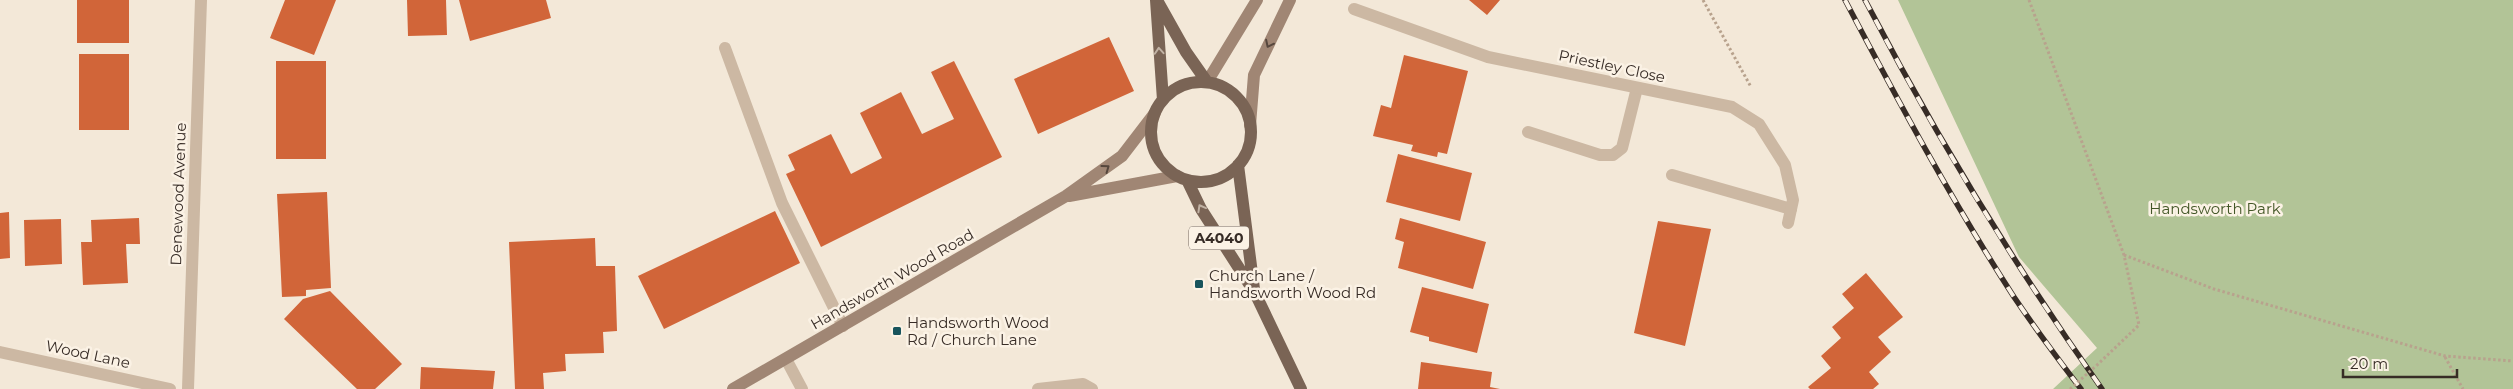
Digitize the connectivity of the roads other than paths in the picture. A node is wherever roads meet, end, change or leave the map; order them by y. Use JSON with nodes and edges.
{"nodes":[{"id":1,"x":201,"y":0,"type":"edge"},
{"id":2,"x":1156,"y":0,"type":"edge"},
{"id":3,"x":1257,"y":0,"type":"edge"},
{"id":4,"x":1290,"y":0,"type":"edge"},
{"id":5,"x":1354,"y":10,"type":"dead end"},
{"id":6,"x":725,"y":48,"type":"dead end"},
{"id":7,"x":1207,"y":82,"type":"junction"},
{"id":8,"x":1637,"y":88,"type":"junction"},
{"id":9,"x":1163,"y":100,"type":"junction"},
{"id":10,"x":1154,"y":113,"type":"junction"},
{"id":11,"x":1250,"y":125,"type":"junction"},
{"id":12,"x":1528,"y":132,"type":"dead end"},
{"id":13,"x":1238,"y":165,"type":"junction"},
{"id":14,"x":1672,"y":175,"type":"dead end"},
{"id":15,"x":1182,"y":178,"type":"junction"},
{"id":16,"x":1066,"y":196,"type":"junction"},
{"id":17,"x":1791,"y":209,"type":"junction"},
{"id":18,"x":1788,"y":224,"type":"dead end"},
{"id":19,"x":1255,"y":294,"type":"junction"},
{"id":20,"x":843,"y":326,"type":"junction"},
{"id":21,"x":0,"y":352,"type":"edge"},
{"id":22,"x":786,"y":359,"type":"junction"},
{"id":23,"x":170,"y":389,"type":"edge"},
{"id":24,"x":188,"y":389,"type":"edge"},
{"id":25,"x":733,"y":389,"type":"edge"},
{"id":26,"x":802,"y":389,"type":"edge"},
{"id":27,"x":1038,"y":389,"type":"edge"},
{"id":28,"x":1092,"y":389,"type":"edge"},
{"id":29,"x":1301,"y":389,"type":"edge"}],
"edges":[{"from":1,"to":24,"type":"street","name":"Denewood Avenue"},
{"from":2,"to":7,"type":"main road"},
{"from":9,"to":2,"type":"main road","one_way":true},
{"from":3,"to":7,"type":"main road"},
{"from":4,"to":11,"type":"main road","one_way":true},
{"from":5,"to":8,"type":"street","name":"Priestley Close"},
{"from":6,"to":20,"type":"street"},
{"from":7,"to":9,"type":"main road"},
{"from":7,"to":11,"type":"main road"},
{"from":8,"to":12,"type":"street"},
{"from":8,"to":17,"type":"street","name":"Priestley Close"},
{"from":9,"to":10,"type":"main road"},
{"from":10,"to":15,"type":"main road"},
{"from":16,"to":10,"type":"main road","name":"Handsworth Wood Road","one_way":true},
{"from":11,"to":13,"type":"main road"},
{"from":13,"to":15,"type":"main road"},
{"from":13,"to":19,"type":"main road","number":"A4040"},
{"from":14,"to":17,"type":"street"},
{"from":15,"to":16,"type":"main road","name":"Handsworth Wood Road"},
{"from":19,"to":15,"type":"main road","number":"A4040","one_way":true},
{"from":16,"to":20,"type":"main road","name":"Handsworth Wood Road"},
{"from":17,"to":18,"type":"street","name":"Priestley Close"},
{"from":19,"to":29,"type":"main road","number":"A4040"},
{"from":20,"to":22,"type":"main road","name":"Handsworth Wood Road"},
{"from":21,"to":23,"type":"street","name":"Wood Lane"},
{"from":22,"to":25,"type":"main road","name":"Handsworth Wood Road"},
{"from":22,"to":26,"type":"street"},
{"from":27,"to":28,"type":"street"}]}
